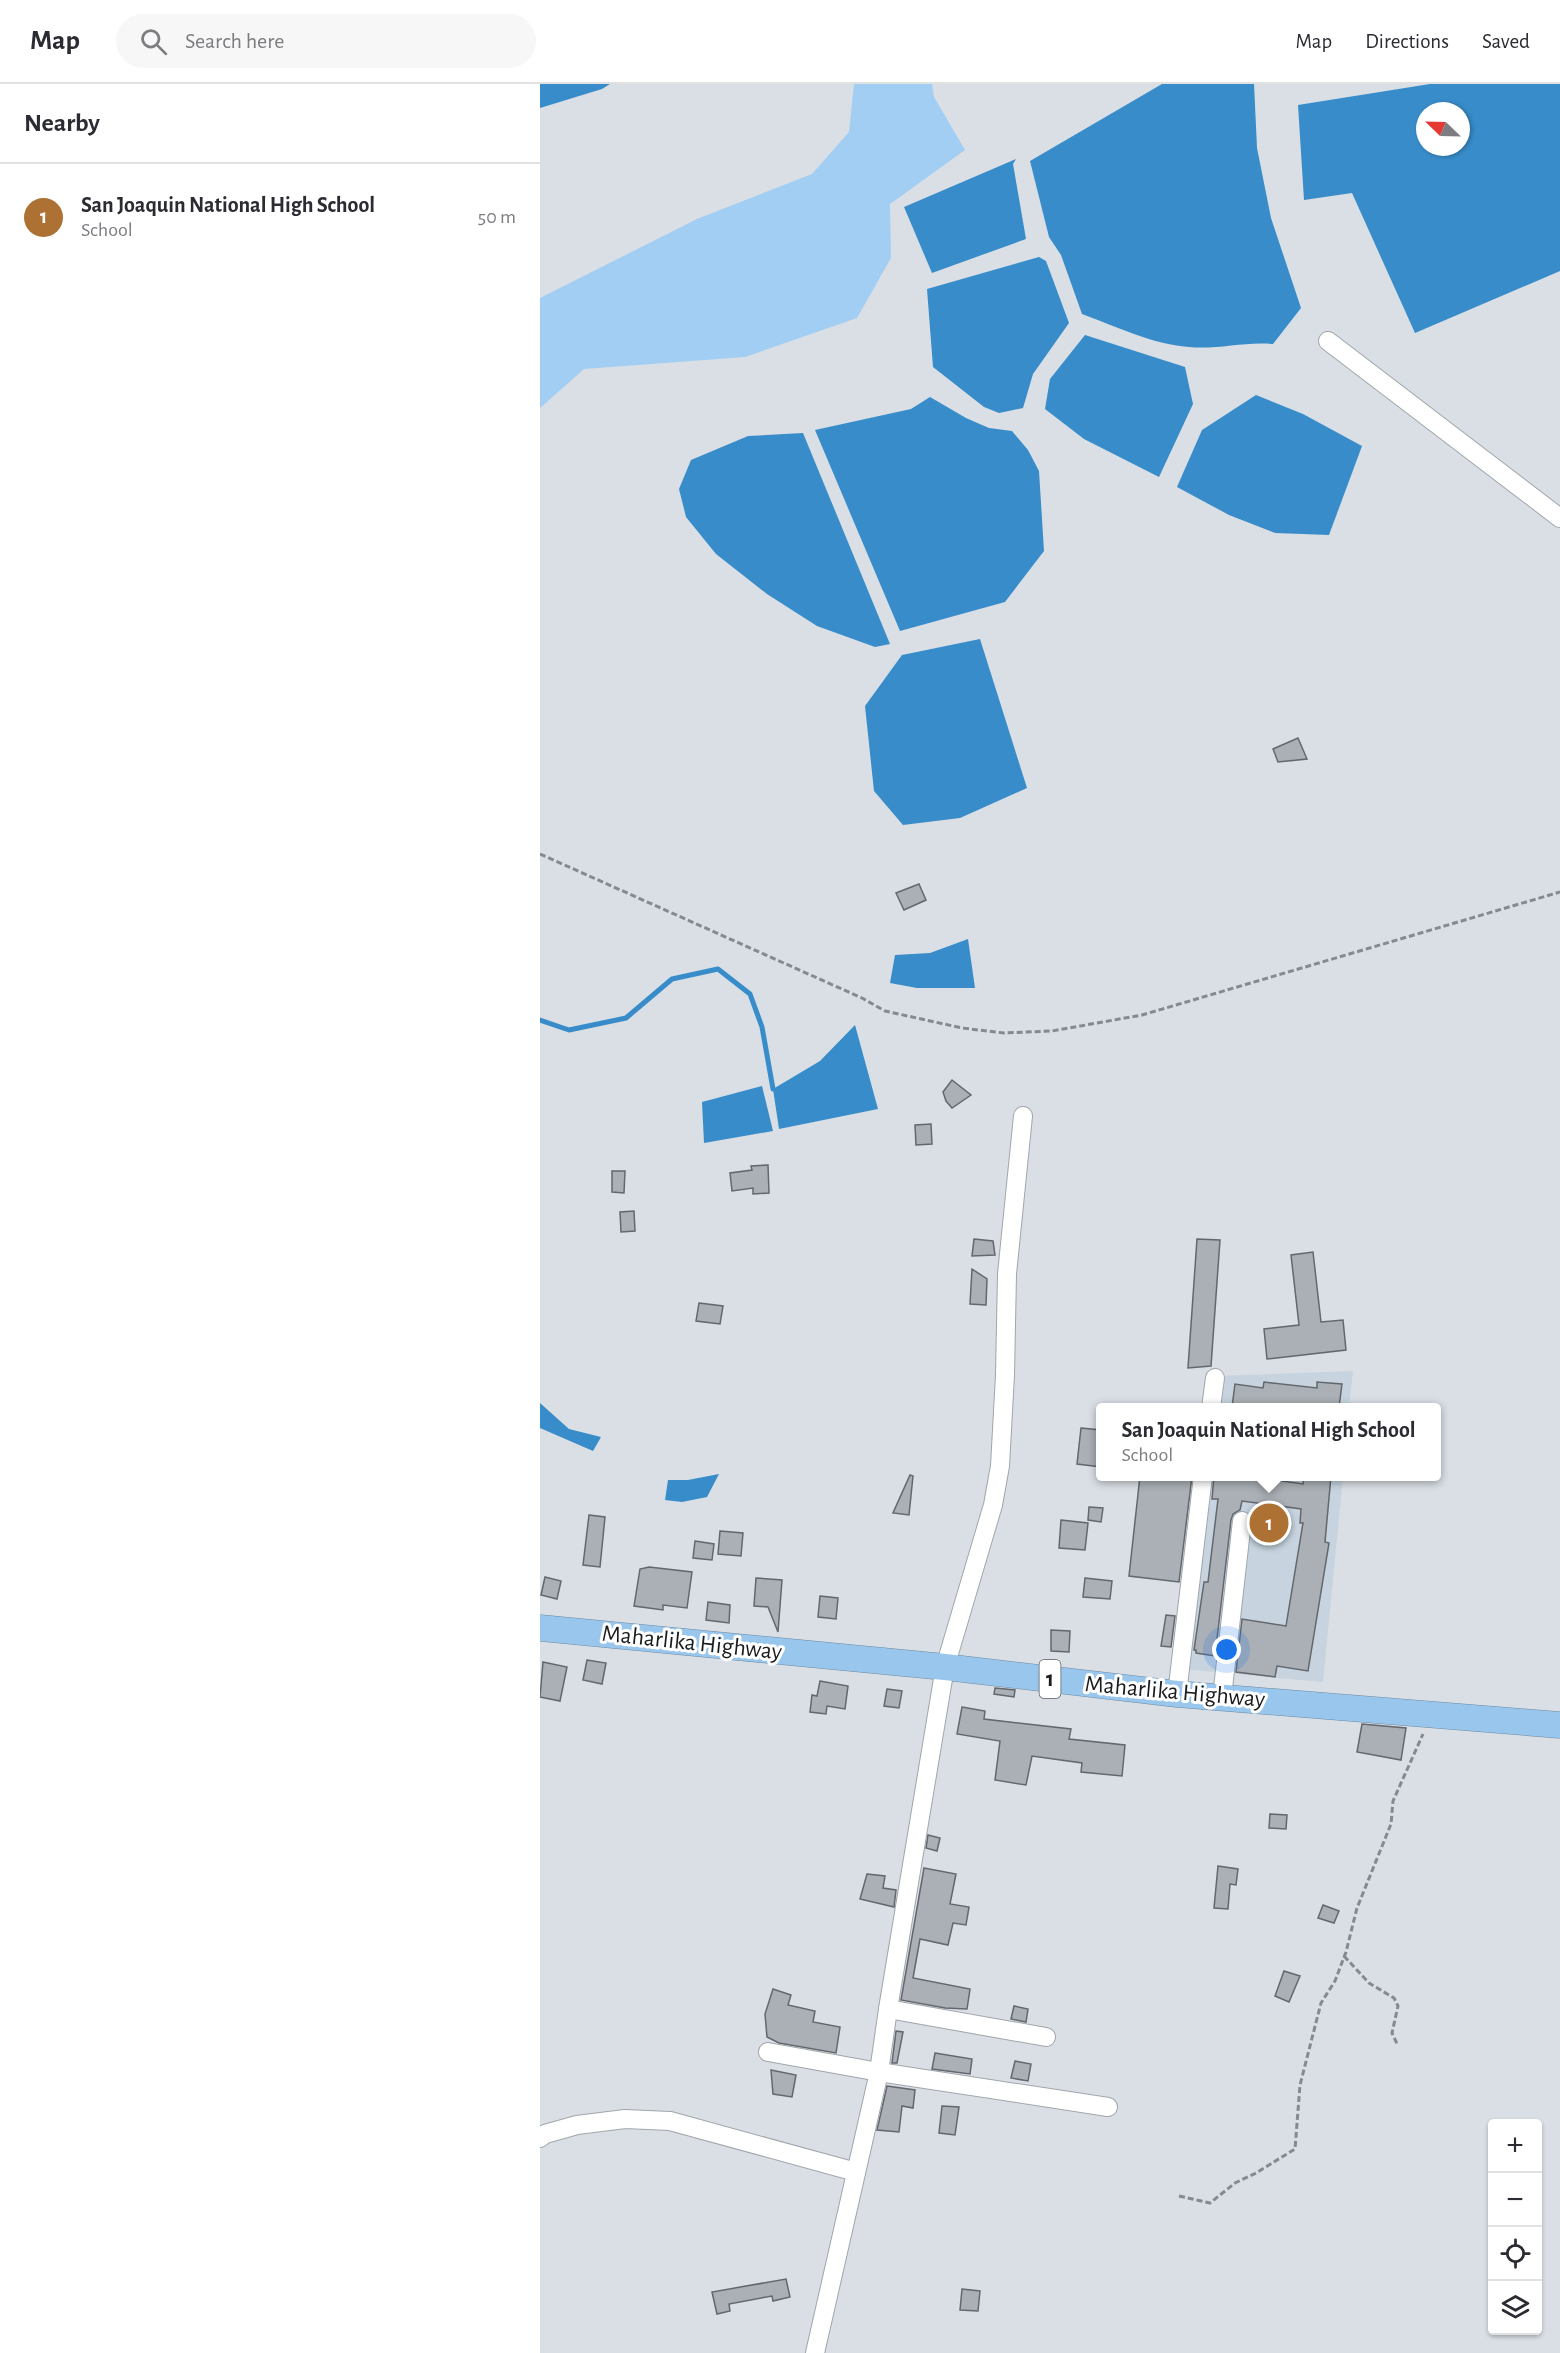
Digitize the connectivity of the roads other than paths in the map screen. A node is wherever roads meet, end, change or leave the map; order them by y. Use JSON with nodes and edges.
{"nodes":[{"id":1,"x":1328,"y":341,"type":"dead end"},
{"id":2,"x":1560,"y":518,"type":"edge"},
{"id":3,"x":1023,"y":1116,"type":"dead end"},
{"id":4,"x":1215,"y":1378,"type":"dead end"},
{"id":5,"x":1212,"y":1403,"type":"edge"},
{"id":6,"x":1202,"y":1481,"type":"edge"},
{"id":7,"x":1242,"y":1521,"type":"dead end"},
{"id":8,"x":540,"y":1628,"type":"edge"},
{"id":9,"x":945,"y":1667,"type":"junction"},
{"id":10,"x":1177,"y":1694,"type":"junction"},
{"id":11,"x":1222,"y":1697,"type":"junction"},
{"id":12,"x":1560,"y":1725,"type":"edge"},
{"id":13,"x":888,"y":2009,"type":"junction"},
{"id":14,"x":1046,"y":2037,"type":"dead end"},
{"id":15,"x":768,"y":2052,"type":"dead end"},
{"id":16,"x":879,"y":2072,"type":"junction"},
{"id":17,"x":1108,"y":2107,"type":"dead end"},
{"id":18,"x":540,"y":2138,"type":"edge"},
{"id":19,"x":856,"y":2172,"type":"junction"},
{"id":20,"x":815,"y":2353,"type":"edge"}],
"edges":[{"from":1,"to":2,"type":"street"},
{"from":3,"to":9,"type":"street"},
{"from":4,"to":5,"type":"street"},
{"from":6,"to":10,"type":"street"},
{"from":7,"to":11,"type":"street"},
{"from":8,"to":9,"type":"highway","name":"Maharlika Highway","number":"1"},
{"from":9,"to":10,"type":"highway","name":"Maharlika Highway","number":"1"},
{"from":9,"to":13,"type":"street"},
{"from":10,"to":11,"type":"highway","name":"Maharlika Highway","number":"1"},
{"from":11,"to":12,"type":"highway","name":"Maharlika Highway","number":"1"},
{"from":13,"to":14,"type":"street"},
{"from":13,"to":16,"type":"street"},
{"from":15,"to":16,"type":"street"},
{"from":16,"to":17,"type":"street"},
{"from":16,"to":19,"type":"street"},
{"from":18,"to":19,"type":"street"},
{"from":19,"to":20,"type":"street"}]}
